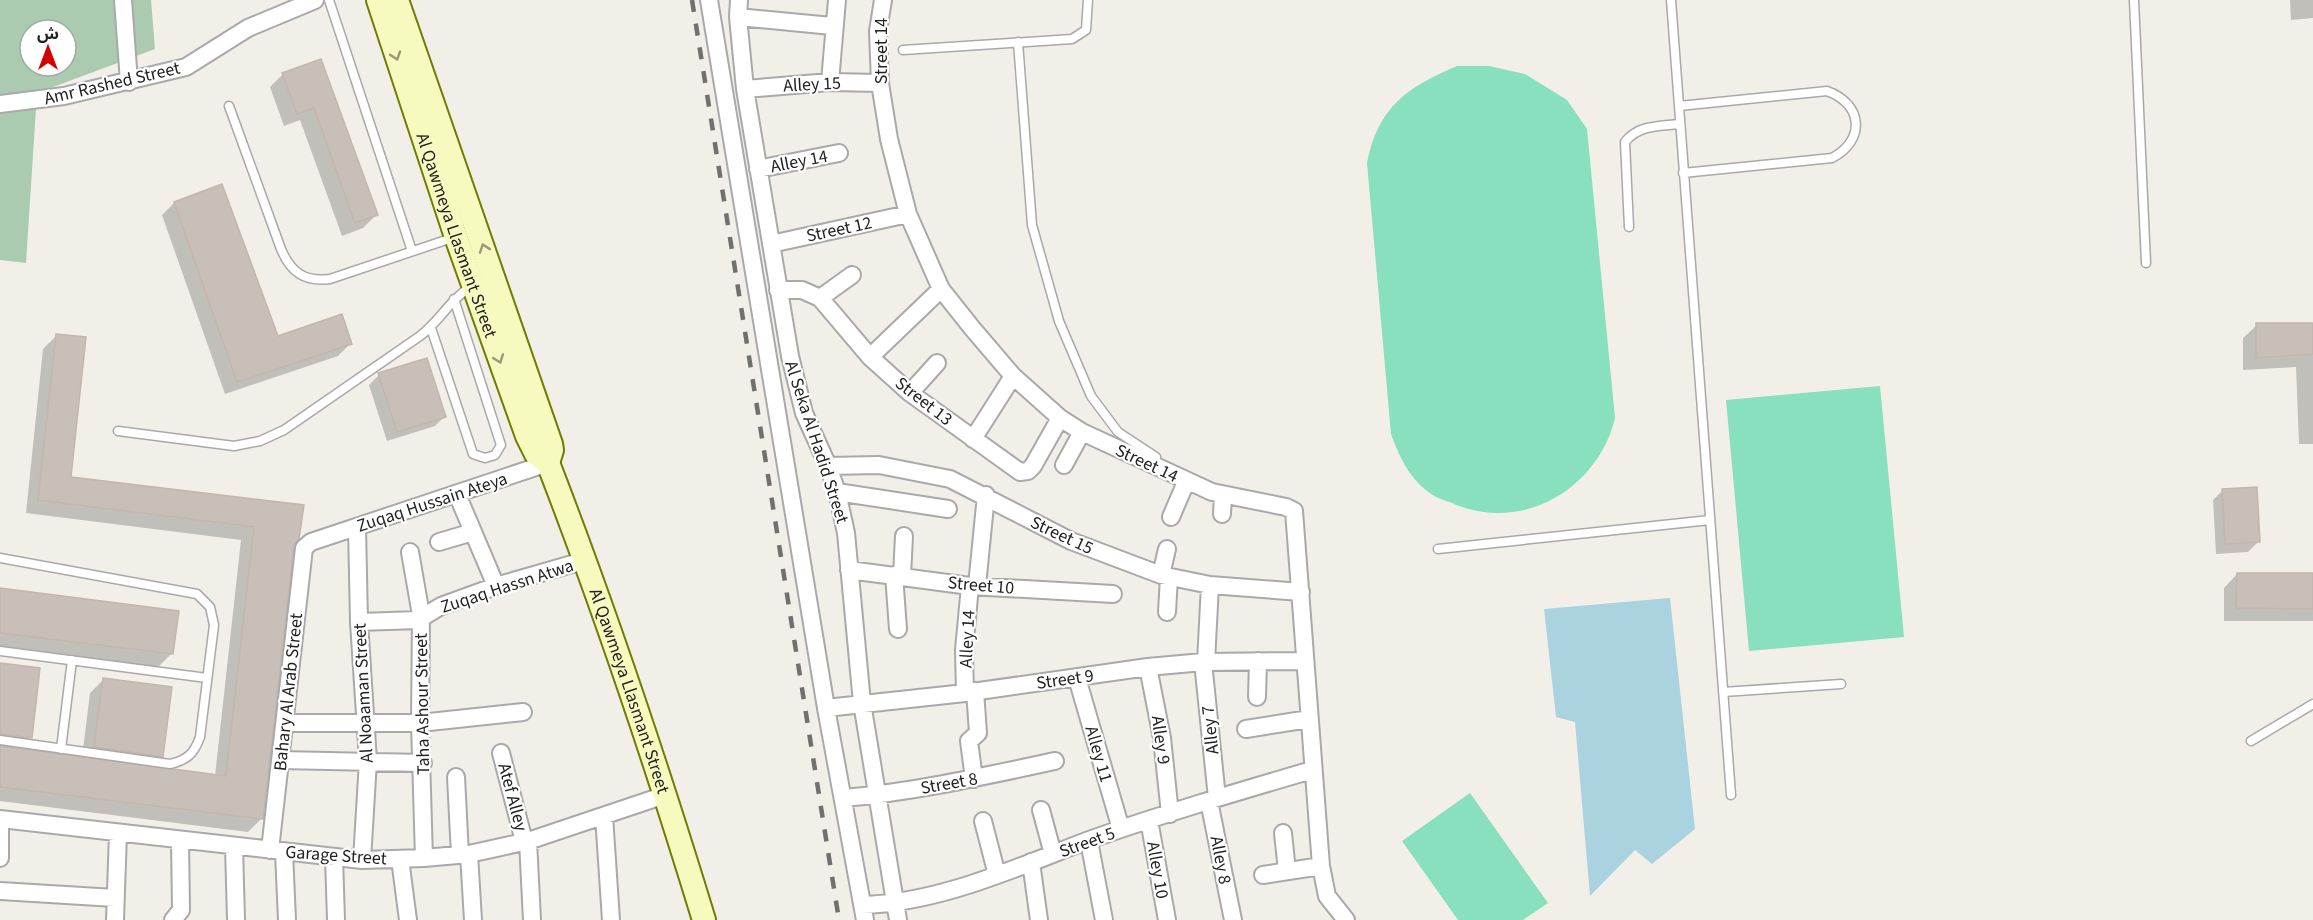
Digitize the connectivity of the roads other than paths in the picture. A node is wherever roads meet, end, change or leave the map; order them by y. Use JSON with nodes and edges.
{"nodes":[{"id":1,"x":123,"y":0,"type":"edge"},
{"id":2,"x":315,"y":0,"type":"edge"},
{"id":3,"x":329,"y":0,"type":"edge"},
{"id":4,"x":378,"y":0,"type":"edge"},
{"id":5,"x":397,"y":0,"type":"edge"},
{"id":6,"x":709,"y":0,"type":"edge"},
{"id":7,"x":837,"y":0,"type":"edge"},
{"id":8,"x":883,"y":0,"type":"edge"},
{"id":9,"x":1088,"y":0,"type":"edge"},
{"id":10,"x":1671,"y":0,"type":"edge"},
{"id":11,"x":2134,"y":0,"type":"edge"},
{"id":12,"x":739,"y":8,"type":"edge"},
{"id":13,"x":832,"y":26,"type":"junction"},
{"id":14,"x":1018,"y":42,"type":"junction"},
{"id":15,"x":903,"y":50,"type":"dead end"},
{"id":16,"x":129,"y":82,"type":"junction"},
{"id":17,"x":830,"y":82,"type":"junction"},
{"id":18,"x":880,"y":83,"type":"junction"},
{"id":19,"x":745,"y":88,"type":"junction"},
{"id":20,"x":0,"y":104,"type":"edge"},
{"id":21,"x":229,"y":106,"type":"dead end"},
{"id":22,"x":1679,"y":106,"type":"junction"},
{"id":23,"x":1680,"y":124,"type":"junction"},
{"id":24,"x":839,"y":153,"type":"dead end"},
{"id":25,"x":758,"y":169,"type":"junction"},
{"id":26,"x":1683,"y":173,"type":"junction"},
{"id":27,"x":908,"y":214,"type":"junction"},
{"id":28,"x":1629,"y":227,"type":"dead end"},
{"id":29,"x":456,"y":237,"type":"junction"},
{"id":30,"x":771,"y":244,"type":"junction"},
{"id":31,"x":412,"y":251,"type":"junction"},
{"id":32,"x":2146,"y":263,"type":"dead end"},
{"id":33,"x":852,"y":274,"type":"dead end"},
{"id":34,"x":495,"y":278,"type":"junction"},
{"id":35,"x":473,"y":286,"type":"junction"},
{"id":36,"x":941,"y":289,"type":"junction"},
{"id":37,"x":778,"y":290,"type":"junction"},
{"id":38,"x":820,"y":298,"type":"junction"},
{"id":39,"x":454,"y":299,"type":"junction"},
{"id":40,"x":431,"y":328,"type":"junction"},
{"id":41,"x":870,"y":357,"type":"junction"},
{"id":42,"x":937,"y":363,"type":"dead end"},
{"id":43,"x":1013,"y":376,"type":"junction"},
{"id":44,"x":910,"y":393,"type":"junction"},
{"id":45,"x":1060,"y":418,"type":"junction"},
{"id":46,"x":118,"y":431,"type":"dead end"},
{"id":47,"x":1082,"y":432,"type":"junction"},
{"id":48,"x":973,"y":439,"type":"junction"},
{"id":49,"x":1156,"y":457,"type":"dead end"},
{"id":50,"x":548,"y":463,"type":"junction"},
{"id":51,"x":1064,"y":465,"type":"dead end"},
{"id":52,"x":828,"y":466,"type":"junction"},
{"id":53,"x":1186,"y":482,"type":"junction"},
{"id":54,"x":837,"y":492,"type":"junction"},
{"id":55,"x":457,"y":494,"type":"junction"},
{"id":56,"x":986,"y":495,"type":"junction"},
{"id":57,"x":1223,"y":495,"type":"junction"},
{"id":58,"x":948,"y":509,"type":"dead end"},
{"id":59,"x":1222,"y":514,"type":"dead end"},
{"id":60,"x":1171,"y":517,"type":"dead end"},
{"id":61,"x":1710,"y":520,"type":"junction"},
{"id":62,"x":357,"y":527,"type":"junction"},
{"id":63,"x":473,"y":532,"type":"junction"},
{"id":64,"x":904,"y":536,"type":"dead end"},
{"id":65,"x":316,"y":540,"type":"joint"},
{"id":66,"x":439,"y":542,"type":"dead end"},
{"id":67,"x":1167,"y":549,"type":"dead end"},
{"id":68,"x":1438,"y":549,"type":"dead end"},
{"id":69,"x":410,"y":552,"type":"dead end"},
{"id":70,"x":0,"y":558,"type":"edge"},
{"id":71,"x":586,"y":560,"type":"junction"},
{"id":72,"x":849,"y":570,"type":"junction"},
{"id":73,"x":898,"y":575,"type":"junction"},
{"id":74,"x":1165,"y":576,"type":"junction"},
{"id":75,"x":1210,"y":585,"type":"junction"},
{"id":76,"x":496,"y":586,"type":"junction"},
{"id":77,"x":974,"y":586,"type":"junction"},
{"id":78,"x":1301,"y":592,"type":"junction"},
{"id":79,"x":1113,"y":594,"type":"dead end"},
{"id":80,"x":1167,"y":612,"type":"dead end"},
{"id":81,"x":420,"y":619,"type":"junction"},
{"id":82,"x":359,"y":622,"type":"junction"},
{"id":83,"x":898,"y":629,"type":"dead end"},
{"id":84,"x":0,"y":651,"type":"edge"},
{"id":85,"x":72,"y":660,"type":"junction"},
{"id":86,"x":1258,"y":661,"type":"junction"},
{"id":87,"x":1305,"y":661,"type":"junction"},
{"id":88,"x":1204,"y":662,"type":"junction"},
{"id":89,"x":1148,"y":666,"type":"junction"},
{"id":90,"x":207,"y":678,"type":"junction"},
{"id":91,"x":1077,"y":678,"type":"junction"},
{"id":92,"x":1841,"y":684,"type":"dead end"},
{"id":93,"x":970,"y":692,"type":"junction"},
{"id":94,"x":1723,"y":692,"type":"junction"},
{"id":95,"x":1257,"y":697,"type":"dead end"},
{"id":96,"x":862,"y":703,"type":"junction"},
{"id":97,"x":2313,"y":704,"type":"edge"},
{"id":98,"x":826,"y":708,"type":"junction"},
{"id":99,"x":524,"y":712,"type":"dead end"},
{"id":100,"x":1308,"y":719,"type":"junction"},
{"id":101,"x":285,"y":723,"type":"junction"},
{"id":102,"x":420,"y":723,"type":"junction"},
{"id":103,"x":366,"y":724,"type":"junction"},
{"id":104,"x":1246,"y":729,"type":"dead end"},
{"id":105,"x":0,"y":740,"type":"edge"},
{"id":106,"x":2251,"y":741,"type":"dead end"},
{"id":107,"x":62,"y":748,"type":"junction"},
{"id":108,"x":501,"y":753,"type":"dead end"},
{"id":109,"x":280,"y":760,"type":"junction"},
{"id":110,"x":368,"y":761,"type":"junction"},
{"id":111,"x":1055,"y":761,"type":"dead end"},
{"id":112,"x":423,"y":763,"type":"junction"},
{"id":113,"x":1312,"y":770,"type":"junction"},
{"id":114,"x":456,"y":777,"type":"dead end"},
{"id":115,"x":974,"y":779,"type":"junction"},
{"id":116,"x":665,"y":795,"type":"junction"},
{"id":117,"x":877,"y":795,"type":"junction"},
{"id":118,"x":1731,"y":795,"type":"dead end"},
{"id":119,"x":843,"y":798,"type":"junction"},
{"id":120,"x":1213,"y":799,"type":"junction"},
{"id":121,"x":1041,"y":810,"type":"dead end"},
{"id":122,"x":1170,"y":814,"type":"junction"},
{"id":123,"x":604,"y":816,"type":"junction"},
{"id":124,"x":0,"y":819,"type":"edge"},
{"id":125,"x":1149,"y":820,"type":"junction"},
{"id":126,"x":983,"y":821,"type":"dead end"},
{"id":127,"x":1120,"y":829,"type":"junction"},
{"id":128,"x":118,"y":833,"type":"junction"},
{"id":129,"x":1283,"y":833,"type":"dead end"},
{"id":130,"x":180,"y":840,"type":"junction"},
{"id":131,"x":1089,"y":840,"type":"junction"},
{"id":132,"x":526,"y":841,"type":"junction"},
{"id":133,"x":234,"y":846,"type":"junction"},
{"id":134,"x":277,"y":851,"type":"junction"},
{"id":135,"x":465,"y":854,"type":"junction"},
{"id":136,"x":1053,"y":854,"type":"junction"},
{"id":137,"x":334,"y":857,"type":"junction"},
{"id":138,"x":0,"y":858,"type":"edge"},
{"id":139,"x":424,"y":858,"type":"junction"},
{"id":140,"x":400,"y":859,"type":"junction"},
{"id":141,"x":362,"y":860,"type":"junction"},
{"id":142,"x":1031,"y":862,"type":"junction"},
{"id":143,"x":1320,"y":866,"type":"junction"},
{"id":144,"x":1287,"y":871,"type":"junction"},
{"id":145,"x":997,"y":875,"type":"junction"},
{"id":146,"x":1263,"y":875,"type":"dead end"},
{"id":147,"x":0,"y":891,"type":"edge"},
{"id":148,"x":115,"y":898,"type":"junction"},
{"id":149,"x":897,"y":912,"type":"edge"},
{"id":150,"x":863,"y":913,"type":"edge"},
{"id":151,"x":115,"y":920,"type":"edge"},
{"id":152,"x":173,"y":920,"type":"edge"},
{"id":153,"x":236,"y":920,"type":"edge"},
{"id":154,"x":286,"y":920,"type":"edge"},
{"id":155,"x":336,"y":920,"type":"edge"},
{"id":156,"x":408,"y":920,"type":"edge"},
{"id":157,"x":473,"y":920,"type":"edge"},
{"id":158,"x":532,"y":920,"type":"edge"},
{"id":159,"x":611,"y":920,"type":"edge"},
{"id":160,"x":704,"y":920,"type":"edge"},
{"id":161,"x":1039,"y":920,"type":"edge"},
{"id":162,"x":1104,"y":920,"type":"edge"},
{"id":163,"x":1167,"y":920,"type":"edge"},
{"id":164,"x":1233,"y":920,"type":"edge"},
{"id":165,"x":1346,"y":920,"type":"edge"}],
"edges":[{"from":1,"to":16,"type":"street"},
{"from":2,"to":16,"type":"street","name":"Amr Rashed Street"},
{"from":3,"to":31,"type":"lane"},
{"from":4,"to":29,"type":"main road","name":"Al Qawmeya Llasmant Street","one_way":true},
{"from":34,"to":5,"type":"main road","name":"Al Qawmeya Llasmant Street","one_way":true},
{"from":6,"to":98,"type":"street","name":"Al Seka Al Hadid Street"},
{"from":7,"to":13,"type":"street"},
{"from":8,"to":18,"type":"street","name":"Street 14"},
{"from":9,"to":14,"type":"lane"},
{"from":10,"to":22,"type":"lane"},
{"from":11,"to":32,"type":"lane"},
{"from":12,"to":13,"type":"street"},
{"from":12,"to":19,"type":"street","name":"Al Seka Al Hadid Street"},
{"from":13,"to":17,"type":"street"},
{"from":14,"to":15,"type":"lane"},
{"from":14,"to":49,"type":"lane"},
{"from":16,"to":20,"type":"street","name":"Amr Rashed Street"},
{"from":17,"to":18,"type":"street","name":"Alley 15"},
{"from":17,"to":19,"type":"street","name":"Alley 15"},
{"from":18,"to":27,"type":"street","name":"Street 14"},
{"from":19,"to":25,"type":"street","name":"Al Seka Al Hadid Street"},
{"from":21,"to":31,"type":"lane"},
{"from":22,"to":23,"type":"lane"},
{"from":22,"to":26,"type":"lane"},
{"from":23,"to":26,"type":"lane"},
{"from":23,"to":28,"type":"lane"},
{"from":24,"to":25,"type":"street","name":"Alley 14"},
{"from":25,"to":30,"type":"street","name":"Al Seka Al Hadid Street"},
{"from":26,"to":61,"type":"lane"},
{"from":27,"to":30,"type":"street","name":"Street 12"},
{"from":27,"to":36,"type":"street","name":"Street 14"},
{"from":29,"to":31,"type":"lane"},
{"from":29,"to":35,"type":"main road","name":"Al Qawmeya Llasmant Street"},
{"from":30,"to":37,"type":"street","name":"Al Seka Al Hadid Street"},
{"from":33,"to":38,"type":"street"},
{"from":34,"to":35,"type":"main road"},
{"from":34,"to":50,"type":"main road","name":"Al Qawmeya Llasmant Street"},
{"from":35,"to":39,"type":"lane"},
{"from":35,"to":50,"type":"main road","name":"Al Qawmeya Llasmant Street","one_way":true},
{"from":36,"to":41,"type":"street"},
{"from":36,"to":43,"type":"street","name":"Street 14"},
{"from":37,"to":38,"type":"street"},
{"from":37,"to":52,"type":"street","name":"Al Seka Al Hadid Street"},
{"from":38,"to":41,"type":"street","name":"Street 13"},
{"from":39,"to":40,"type":"lane"},
{"from":39,"to":40,"type":"lane"},
{"from":40,"to":46,"type":"lane"},
{"from":41,"to":44,"type":"street","name":"Street 13"},
{"from":42,"to":44,"type":"street"},
{"from":43,"to":45,"type":"street","name":"Street 14"},
{"from":43,"to":48,"type":"street"},
{"from":44,"to":48,"type":"street","name":"Street 13"},
{"from":45,"to":47,"type":"street","name":"Street 14"},
{"from":45,"to":48,"type":"street","name":"Street 13"},
{"from":47,"to":51,"type":"street"},
{"from":47,"to":53,"type":"street","name":"Street 14"},
{"from":50,"to":55,"type":"street","name":"Zuqaq Hussain Ateya"},
{"from":50,"to":71,"type":"main road","name":"Al Qawmeya Llasmant Street"},
{"from":52,"to":54,"type":"street","name":"Al Seka Al Hadid Street"},
{"from":52,"to":56,"type":"street","name":"Street 15"},
{"from":53,"to":57,"type":"street","name":"Street 14"},
{"from":53,"to":60,"type":"street"},
{"from":54,"to":58,"type":"street"},
{"from":54,"to":72,"type":"street","name":"Al Seka Al Hadid Street"},
{"from":55,"to":62,"type":"street","name":"Zuqaq Hussain Ateya"},
{"from":55,"to":63,"type":"street"},
{"from":56,"to":74,"type":"street","name":"Street 15"},
{"from":56,"to":77,"type":"street","name":"Alley 14"},
{"from":57,"to":59,"type":"street"},
{"from":57,"to":78,"type":"street","name":"Street 14"},
{"from":61,"to":68,"type":"lane"},
{"from":61,"to":94,"type":"lane"},
{"from":62,"to":65,"type":"street","name":"Zuqaq Hussain Ateya"},
{"from":62,"to":82,"type":"street","name":"Al Noaaman Street"},
{"from":63,"to":66,"type":"street"},
{"from":63,"to":76,"type":"street"},
{"from":64,"to":73,"type":"street"},
{"from":65,"to":101,"type":"street","name":"Bahary Al Arab Street"},
{"from":67,"to":74,"type":"street"},
{"from":69,"to":81,"type":"street","name":"Taha Ashour Street"},
{"from":70,"to":90,"type":"lane"},
{"from":71,"to":76,"type":"street","name":"Zuqaq Hassn Atwa"},
{"from":71,"to":116,"type":"main road","name":"Al Qawmeya Llasmant Street"},
{"from":72,"to":73,"type":"street","name":"Street 10"},
{"from":72,"to":96,"type":"street","name":"Al Seka Al Hadid Street"},
{"from":73,"to":77,"type":"street","name":"Street 10"},
{"from":73,"to":83,"type":"street"},
{"from":74,"to":75,"type":"street","name":"Street 15"},
{"from":74,"to":80,"type":"street"},
{"from":75,"to":78,"type":"street","name":"Street 15"},
{"from":75,"to":88,"type":"street","name":"Alley 7"},
{"from":76,"to":81,"type":"street","name":"Zuqaq Hassn Atwa"},
{"from":77,"to":79,"type":"street","name":"Street 10"},
{"from":77,"to":93,"type":"street","name":"Alley 14"},
{"from":78,"to":87,"type":"street","name":"Street 14"},
{"from":81,"to":82,"type":"street","name":"Zuqaq Hassn Atwa"},
{"from":81,"to":102,"type":"street","name":"Taha Ashour Street"},
{"from":82,"to":103,"type":"street","name":"Al Noaaman Street"},
{"from":84,"to":85,"type":"lane"},
{"from":85,"to":90,"type":"lane"},
{"from":85,"to":107,"type":"lane"},
{"from":86,"to":87,"type":"street","name":"Street 9"},
{"from":86,"to":88,"type":"street","name":"Street 9"},
{"from":86,"to":95,"type":"street"},
{"from":87,"to":100,"type":"street","name":"Street 14"},
{"from":88,"to":89,"type":"street","name":"Street 9"},
{"from":88,"to":120,"type":"street","name":"Alley 7"},
{"from":89,"to":91,"type":"street","name":"Street 9"},
{"from":89,"to":122,"type":"street","name":"Alley 9"},
{"from":90,"to":107,"type":"lane"},
{"from":91,"to":93,"type":"street","name":"Street 9"},
{"from":91,"to":127,"type":"street","name":"Alley 11"},
{"from":92,"to":94,"type":"lane"},
{"from":93,"to":96,"type":"street","name":"Street 9"},
{"from":93,"to":115,"type":"street","name":"Alley 14"},
{"from":94,"to":118,"type":"lane"},
{"from":96,"to":98,"type":"street","name":"Street 9"},
{"from":96,"to":117,"type":"street","name":"Al Seka Al Hadid Street"},
{"from":97,"to":106,"type":"lane"},
{"from":98,"to":119,"type":"street","name":"Al Seka Al Hadid Street"},
{"from":99,"to":102,"type":"street"},
{"from":100,"to":104,"type":"street"},
{"from":100,"to":113,"type":"street","name":"Street 14"},
{"from":101,"to":103,"type":"street"},
{"from":101,"to":109,"type":"street","name":"Bahary Al Arab Street"},
{"from":102,"to":103,"type":"street"},
{"from":102,"to":112,"type":"street","name":"Taha Ashour Street"},
{"from":103,"to":110,"type":"street","name":"Al Noaaman Street"},
{"from":105,"to":107,"type":"lane"},
{"from":108,"to":132,"type":"street","name":"Atef Alley"},
{"from":109,"to":110,"type":"street"},
{"from":109,"to":134,"type":"street","name":"Bahary Al Arab Street"},
{"from":110,"to":112,"type":"street"},
{"from":110,"to":141,"type":"street","name":"Al Noaaman Street"},
{"from":111,"to":115,"type":"street","name":"Street 8"},
{"from":112,"to":139,"type":"street","name":"Taha Ashour Street"},
{"from":113,"to":120,"type":"street","name":"Street 5"},
{"from":113,"to":143,"type":"street","name":"Street 14"},
{"from":114,"to":135,"type":"street"},
{"from":115,"to":117,"type":"street","name":"Street 8"},
{"from":116,"to":123,"type":"street","name":"Garage Street"},
{"from":116,"to":160,"type":"main road","name":"Al Qawmeya Llasmant Street"},
{"from":117,"to":119,"type":"street","name":"Street 8"},
{"from":117,"to":149,"type":"street","name":"Al Seka Al Hadid Street"},
{"from":119,"to":150,"type":"street","name":"Al Seka Al Hadid Street"},
{"from":120,"to":122,"type":"street","name":"Street 5"},
{"from":120,"to":164,"type":"street","name":"Alley 8"},
{"from":121,"to":136,"type":"street"},
{"from":122,"to":125,"type":"street","name":"Street 5"},
{"from":123,"to":132,"type":"street","name":"Garage Street"},
{"from":123,"to":159,"type":"street"},
{"from":124,"to":128,"type":"street","name":"Garage Street"},
{"from":124,"to":138,"type":"street"},
{"from":125,"to":127,"type":"street","name":"Street 5"},
{"from":125,"to":163,"type":"street","name":"Alley 10"},
{"from":126,"to":145,"type":"street"},
{"from":127,"to":131,"type":"street","name":"Street 5"},
{"from":128,"to":130,"type":"street","name":"Garage Street"},
{"from":128,"to":148,"type":"street"},
{"from":129,"to":144,"type":"street"},
{"from":130,"to":133,"type":"street","name":"Garage Street"},
{"from":130,"to":152,"type":"street"},
{"from":131,"to":136,"type":"street","name":"Street 5"},
{"from":131,"to":162,"type":"street"},
{"from":132,"to":135,"type":"street","name":"Garage Street"},
{"from":132,"to":158,"type":"street","name":"Atef Alley"},
{"from":133,"to":134,"type":"street","name":"Garage Street"},
{"from":133,"to":153,"type":"street"},
{"from":134,"to":137,"type":"street","name":"Garage Street"},
{"from":134,"to":154,"type":"street","name":"Bahary Al Arab Street"},
{"from":135,"to":139,"type":"street","name":"Garage Street"},
{"from":135,"to":157,"type":"street"},
{"from":136,"to":142,"type":"street","name":"Street 5"},
{"from":137,"to":141,"type":"street","name":"Garage Street"},
{"from":137,"to":155,"type":"street"},
{"from":139,"to":140,"type":"street","name":"Garage Street"},
{"from":140,"to":141,"type":"street","name":"Garage Street"},
{"from":140,"to":156,"type":"street"},
{"from":142,"to":145,"type":"street","name":"Street 5"},
{"from":142,"to":161,"type":"street"},
{"from":143,"to":144,"type":"street"},
{"from":143,"to":165,"type":"street","name":"Street 14"},
{"from":144,"to":146,"type":"street"},
{"from":145,"to":149,"type":"street","name":"Street 5"},
{"from":147,"to":148,"type":"street"},
{"from":148,"to":151,"type":"street"},
{"from":149,"to":150,"type":"street","name":"Street 5"}]}
